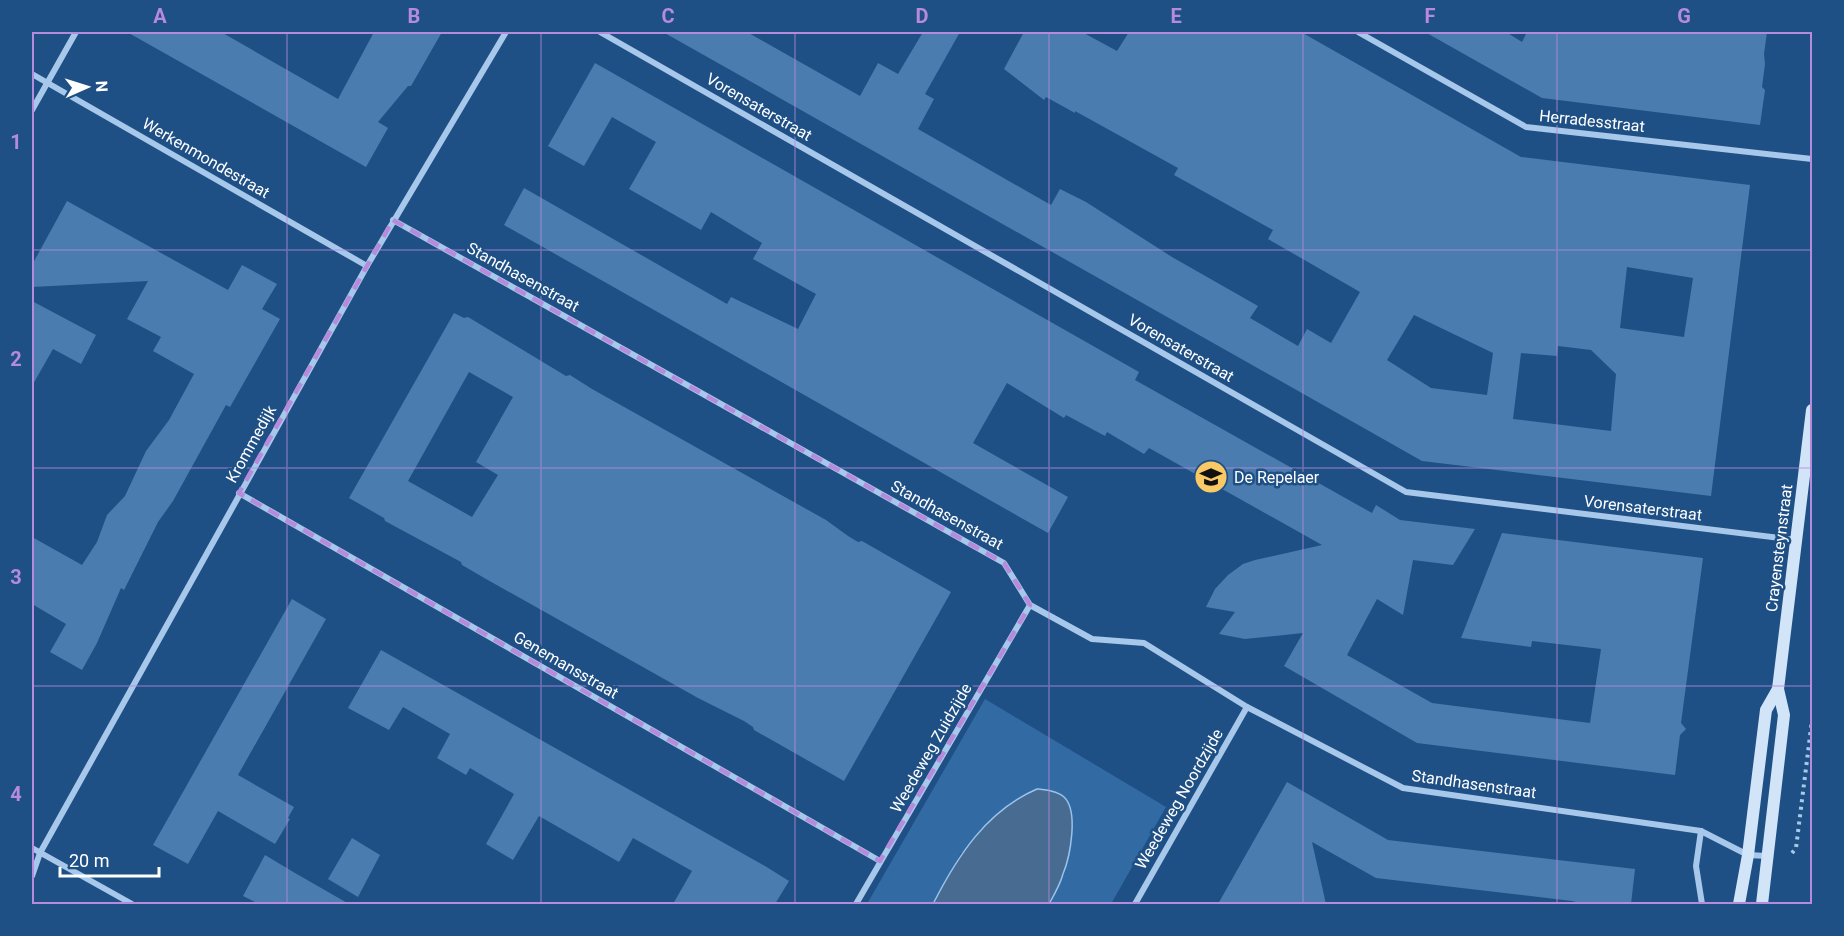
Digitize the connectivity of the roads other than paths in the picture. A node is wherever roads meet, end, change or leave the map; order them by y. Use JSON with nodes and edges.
{"nodes":[{"id":1,"x":76,"y":32,"type":"edge"},
{"id":2,"x":506,"y":32,"type":"edge"},
{"id":3,"x":600,"y":32,"type":"edge"},
{"id":4,"x":1358,"y":32,"type":"edge"},
{"id":5,"x":32,"y":74,"type":"edge"},
{"id":6,"x":47,"y":83,"type":"junction"},
{"id":7,"x":32,"y":110,"type":"edge"},
{"id":8,"x":1812,"y":159,"type":"edge"},
{"id":9,"x":393,"y":220,"type":"junction"},
{"id":10,"x":367,"y":266,"type":"junction"},
{"id":11,"x":1812,"y":410,"type":"edge"},
{"id":12,"x":239,"y":493,"type":"junction"},
{"id":13,"x":1797,"y":540,"type":"junction"},
{"id":14,"x":1030,"y":605,"type":"junction"},
{"id":15,"x":1778,"y":689,"type":"junction"},
{"id":16,"x":1247,"y":707,"type":"junction"},
{"id":17,"x":1701,"y":831,"type":"junction"},
{"id":18,"x":32,"y":848,"type":"edge"},
{"id":19,"x":40,"y":853,"type":"junction"},
{"id":20,"x":1748,"y":855,"type":"junction"},
{"id":21,"x":1767,"y":856,"type":"junction"},
{"id":22,"x":880,"y":861,"type":"junction"},
{"id":23,"x":32,"y":876,"type":"edge"},
{"id":24,"x":132,"y":904,"type":"edge"},
{"id":25,"x":856,"y":904,"type":"edge"},
{"id":26,"x":1135,"y":904,"type":"edge"},
{"id":27,"x":1702,"y":904,"type":"edge"},
{"id":28,"x":1739,"y":904,"type":"edge"},
{"id":29,"x":1762,"y":904,"type":"edge"}],
"edges":[{"from":1,"to":6,"type":"street"},
{"from":2,"to":9,"type":"street","name":"Krommedijk"},
{"from":3,"to":13,"type":"street","name":"Vorensaterstraat"},
{"from":4,"to":8,"type":"street","name":"Herradesstraat"},
{"from":5,"to":6,"type":"street","name":"Werkenmondestraat"},
{"from":6,"to":7,"type":"street"},
{"from":6,"to":10,"type":"street","name":"Werkenmondestraat"},
{"from":9,"to":10,"type":"street","name":"Krommedijk"},
{"from":9,"to":14,"type":"street","name":"Standhasenstraat"},
{"from":10,"to":12,"type":"street","name":"Krommedijk"},
{"from":11,"to":13,"type":"main road","name":"Crayensteynstraat"},
{"from":12,"to":19,"type":"street","name":"Krommedijk"},
{"from":12,"to":22,"type":"street","name":"Genemansstraat"},
{"from":13,"to":15,"type":"main road","name":"Crayensteynstraat"},
{"from":14,"to":16,"type":"street","name":"Standhasenstraat"},
{"from":14,"to":22,"type":"street","name":"Weedeweg Zuidzijde"},
{"from":15,"to":20,"type":"main road","name":"Crayensteynstraat"},
{"from":15,"to":21,"type":"main road","name":"Crayensteynstraat"},
{"from":16,"to":17,"type":"street","name":"Standhasenstraat"},
{"from":16,"to":26,"type":"street","name":"Weedeweg Noordzijde"},
{"from":17,"to":20,"type":"street","name":"Standhasenstraat"},
{"from":17,"to":27,"type":"street"},
{"from":18,"to":19,"type":"street"},
{"from":19,"to":23,"type":"street","name":"Krommedijk"},
{"from":19,"to":24,"type":"street"},
{"from":20,"to":21,"type":"street","name":"Standhasenstraat"},
{"from":20,"to":28,"type":"main road","name":"Crayensteynstraat"},
{"from":21,"to":29,"type":"main road","name":"Crayensteynstraat"},
{"from":22,"to":25,"type":"street","name":"Weedeweg Zuidzijde"}]}
